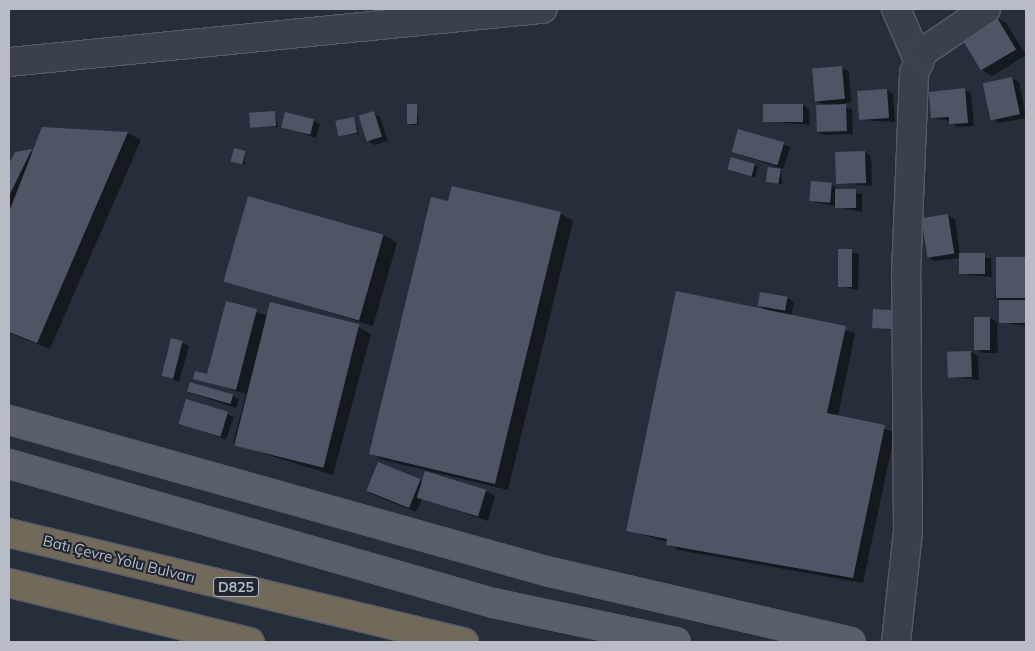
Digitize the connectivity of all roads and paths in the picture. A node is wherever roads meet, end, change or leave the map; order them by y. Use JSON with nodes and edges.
{"nodes":[{"id":1,"x":542,"y":9,"type":"edge"},
{"id":2,"x":896,"y":9,"type":"edge"},
{"id":3,"x":986,"y":9,"type":"edge"},
{"id":4,"x":9,"y":62,"type":"edge"},
{"id":5,"x":918,"y":62,"type":"junction"},
{"id":6,"x":9,"y":420,"type":"edge"},
{"id":7,"x":9,"y":464,"type":"edge"},
{"id":8,"x":9,"y":533,"type":"edge"},
{"id":9,"x":9,"y":582,"type":"edge"},
{"id":10,"x":250,"y":642,"type":"edge"},
{"id":11,"x":464,"y":642,"type":"edge"},
{"id":12,"x":676,"y":642,"type":"edge"},
{"id":13,"x":852,"y":642,"type":"edge"},
{"id":14,"x":896,"y":642,"type":"edge"}],
"edges":[{"from":1,"to":4,"type":"street"},
{"from":2,"to":5,"type":"street"},
{"from":3,"to":5,"type":"street"},
{"from":5,"to":14,"type":"street"},
{"from":6,"to":13,"type":"main road"},
{"from":7,"to":12,"type":"main road"},
{"from":8,"to":11,"type":"highway","name":"Batı Çevre Yolu Bulvarı","number":"D825"},
{"from":9,"to":10,"type":"highway"}]}
